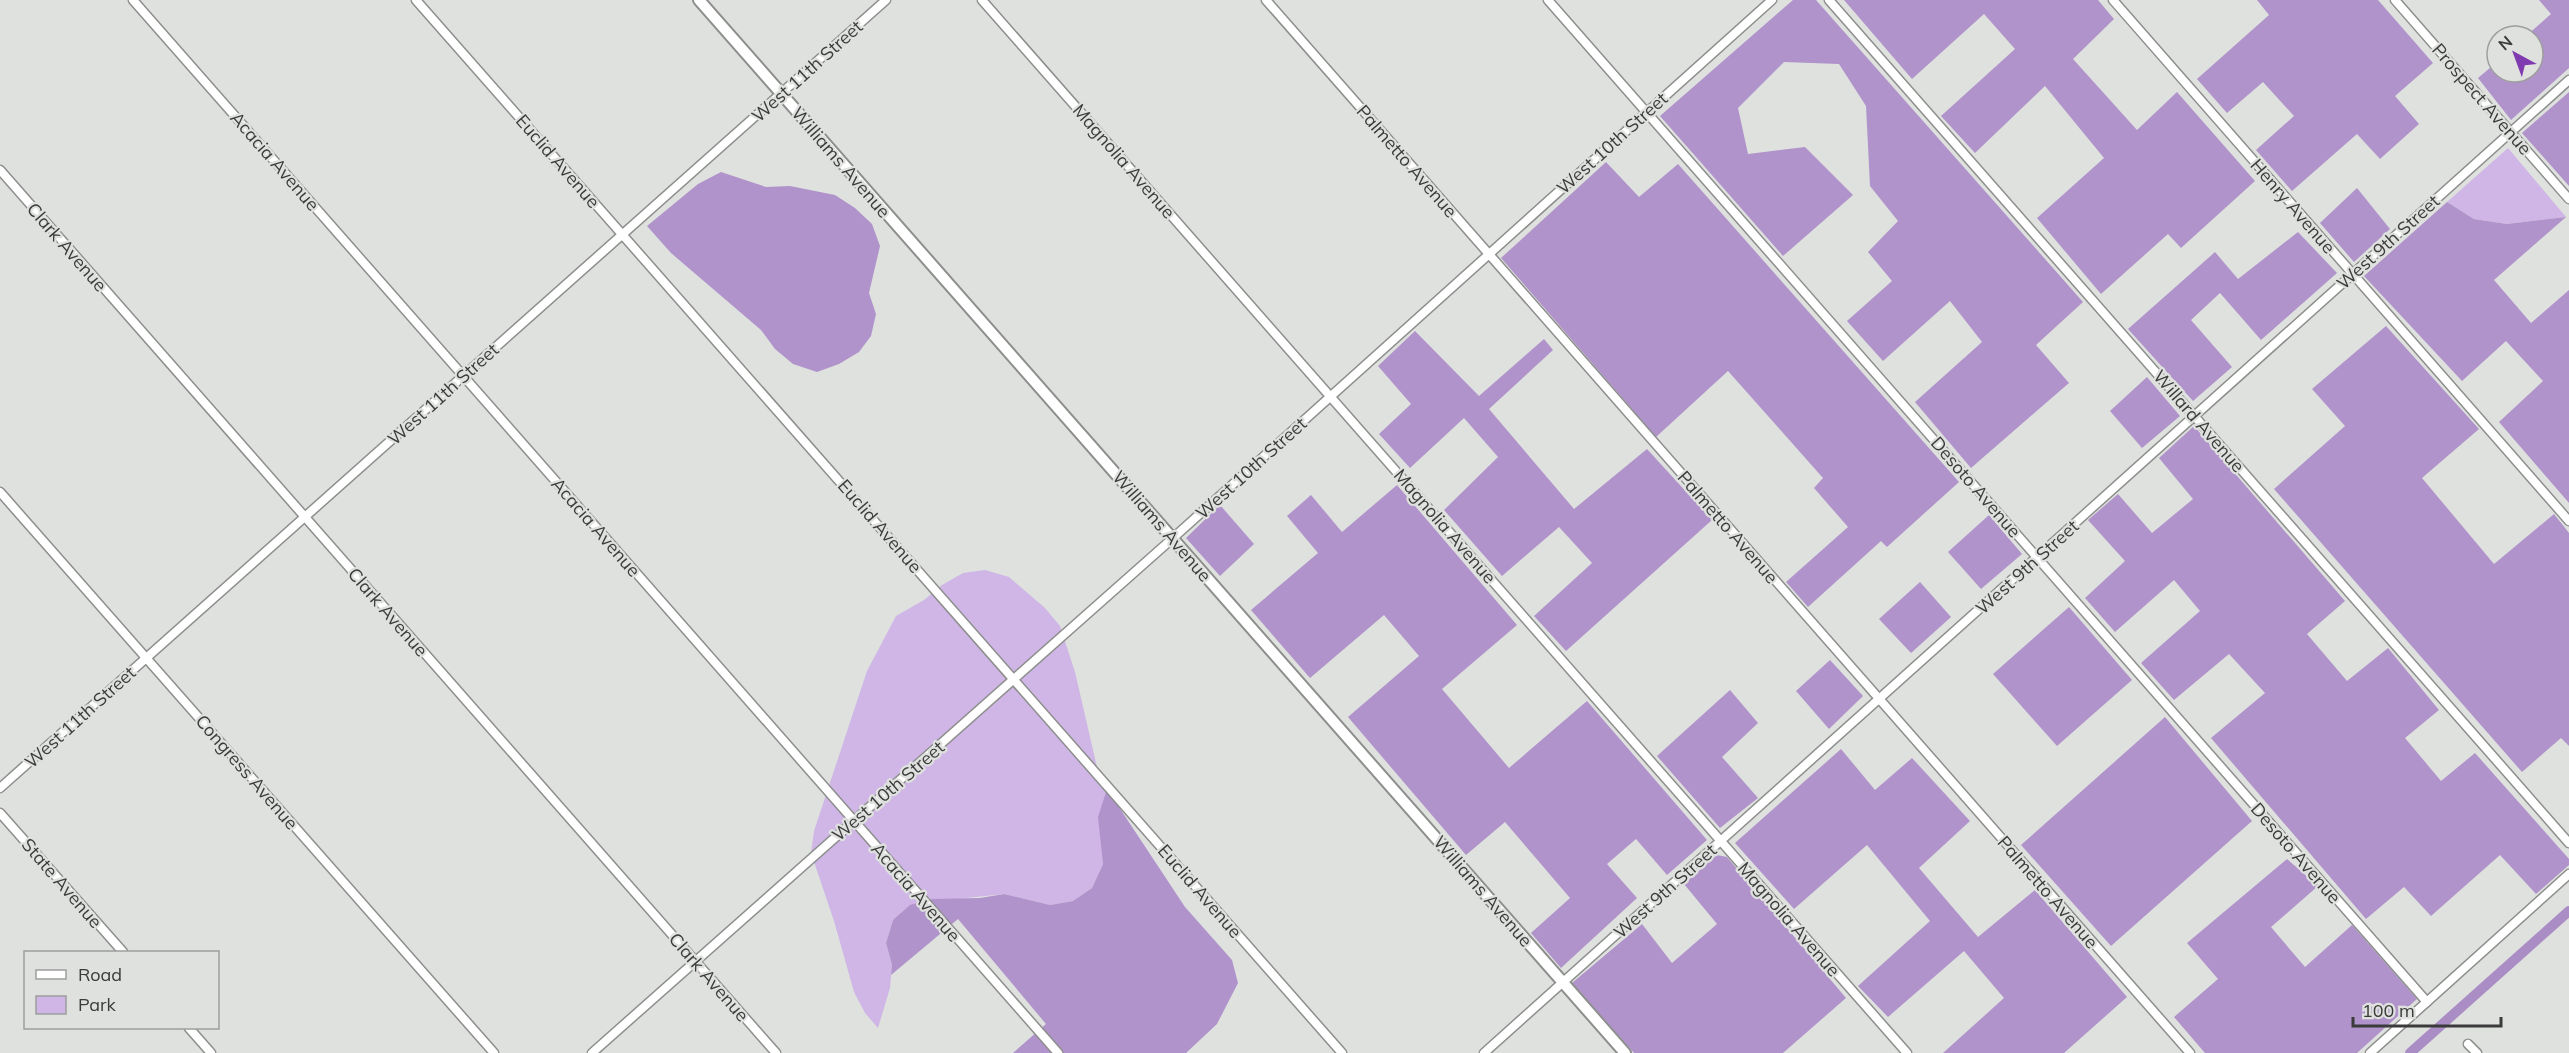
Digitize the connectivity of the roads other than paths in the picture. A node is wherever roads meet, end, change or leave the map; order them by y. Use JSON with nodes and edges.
{"nodes":[{"id":1,"x":133,"y":0,"type":"edge"},
{"id":2,"x":416,"y":0,"type":"edge"},
{"id":3,"x":699,"y":0,"type":"edge"},
{"id":4,"x":886,"y":0,"type":"edge"},
{"id":5,"x":982,"y":0,"type":"edge"},
{"id":6,"x":1266,"y":0,"type":"edge"},
{"id":7,"x":1548,"y":0,"type":"edge"},
{"id":8,"x":1772,"y":0,"type":"edge"},
{"id":9,"x":1830,"y":0,"type":"edge"},
{"id":10,"x":2113,"y":0,"type":"edge"},
{"id":11,"x":2395,"y":0,"type":"edge"},
{"id":12,"x":2569,"y":80,"type":"edge"},
{"id":13,"x":781,"y":94,"type":"junction"},
{"id":14,"x":1647,"y":112,"type":"junction"},
{"id":15,"x":2511,"y":132,"type":"junction"},
{"id":16,"x":0,"y":170,"type":"edge"},
{"id":17,"x":2569,"y":198,"type":"edge"},
{"id":18,"x":623,"y":235,"type":"junction"},
{"id":19,"x":1488,"y":254,"type":"junction"},
{"id":20,"x":2353,"y":274,"type":"junction"},
{"id":21,"x":464,"y":376,"type":"junction"},
{"id":22,"x":1331,"y":396,"type":"junction"},
{"id":23,"x":2195,"y":416,"type":"junction"},
{"id":24,"x":0,"y":492,"type":"edge"},
{"id":25,"x":305,"y":517,"type":"junction"},
{"id":26,"x":2569,"y":521,"type":"edge"},
{"id":27,"x":1173,"y":538,"type":"junction"},
{"id":28,"x":2037,"y":557,"type":"junction"},
{"id":29,"x":147,"y":658,"type":"junction"},
{"id":30,"x":1015,"y":679,"type":"junction"},
{"id":31,"x":1879,"y":699,"type":"junction"},
{"id":32,"x":0,"y":788,"type":"edge"},
{"id":33,"x":0,"y":813,"type":"edge"},
{"id":34,"x":854,"y":821,"type":"junction"},
{"id":35,"x":1721,"y":841,"type":"junction"},
{"id":36,"x":2569,"y":843,"type":"edge"},
{"id":37,"x":2569,"y":874,"type":"edge"},
{"id":38,"x":122,"y":951,"type":"edge"},
{"id":39,"x":696,"y":961,"type":"junction"},
{"id":40,"x":1564,"y":983,"type":"junction"},
{"id":41,"x":2427,"y":1002,"type":"junction"},
{"id":42,"x":190,"y":1029,"type":"edge"},
{"id":43,"x":2468,"y":1044,"type":"dead end"},
{"id":44,"x":212,"y":1053,"type":"edge"},
{"id":45,"x":494,"y":1053,"type":"edge"},
{"id":46,"x":592,"y":1053,"type":"edge"},
{"id":47,"x":776,"y":1053,"type":"edge"},
{"id":48,"x":1058,"y":1053,"type":"edge"},
{"id":49,"x":1342,"y":1053,"type":"edge"},
{"id":50,"x":1484,"y":1053,"type":"edge"},
{"id":51,"x":1625,"y":1053,"type":"edge"},
{"id":52,"x":1907,"y":1053,"type":"edge"},
{"id":53,"x":2190,"y":1053,"type":"edge"},
{"id":54,"x":2370,"y":1053,"type":"edge"},
{"id":55,"x":2477,"y":1053,"type":"edge"}],
"edges":[{"from":1,"to":21,"type":"street","name":"Acacia Avenue"},
{"from":2,"to":18,"type":"street","name":"Euclid Avenue"},
{"from":3,"to":13,"type":"street","name":"Williams Avenue"},
{"from":4,"to":13,"type":"street","name":"West 11th Street"},
{"from":5,"to":22,"type":"street","name":"Magnolia Avenue"},
{"from":6,"to":19,"type":"street","name":"Palmetto Avenue"},
{"from":7,"to":14,"type":"street","name":"Desoto Avenue"},
{"from":8,"to":14,"type":"street","name":"West 10th Street"},
{"from":9,"to":23,"type":"street","name":"Willard Avenue"},
{"from":10,"to":20,"type":"street","name":"Henry Avenue"},
{"from":11,"to":15,"type":"street","name":"Prospect Avenue"},
{"from":12,"to":15,"type":"street","name":"West 9th Street"},
{"from":13,"to":18,"type":"street","name":"West 11th Street"},
{"from":13,"to":27,"type":"street","name":"Williams Avenue"},
{"from":14,"to":19,"type":"street","name":"West 10th Street"},
{"from":14,"to":28,"type":"street","name":"Desoto Avenue"},
{"from":15,"to":17,"type":"street","name":"Prospect Avenue"},
{"from":15,"to":20,"type":"street","name":"West 9th Street"},
{"from":16,"to":25,"type":"street","name":"Clark Avenue"},
{"from":18,"to":21,"type":"street","name":"West 11th Street"},
{"from":18,"to":30,"type":"street","name":"Euclid Avenue"},
{"from":19,"to":22,"type":"street","name":"West 10th Street"},
{"from":19,"to":31,"type":"street","name":"Palmetto Avenue"},
{"from":20,"to":23,"type":"street","name":"West 9th Street"},
{"from":20,"to":26,"type":"street","name":"Henry Avenue"},
{"from":21,"to":25,"type":"street","name":"West 11th Street"},
{"from":21,"to":34,"type":"street","name":"Acacia Avenue"},
{"from":22,"to":27,"type":"street","name":"West 10th Street"},
{"from":22,"to":35,"type":"street","name":"Magnolia Avenue"},
{"from":23,"to":28,"type":"street","name":"West 9th Street"},
{"from":23,"to":36,"type":"street","name":"Willard Avenue"},
{"from":24,"to":29,"type":"street","name":"Congress Avenue"},
{"from":25,"to":29,"type":"street","name":"West 11th Street"},
{"from":25,"to":39,"type":"street","name":"Clark Avenue"},
{"from":27,"to":30,"type":"street","name":"West 10th Street"},
{"from":27,"to":40,"type":"street","name":"Williams Avenue"},
{"from":28,"to":31,"type":"street","name":"West 9th Street"},
{"from":28,"to":41,"type":"street","name":"Desoto Avenue"},
{"from":29,"to":32,"type":"street","name":"West 11th Street"},
{"from":29,"to":45,"type":"street","name":"Congress Avenue"},
{"from":30,"to":34,"type":"street","name":"West 10th Street"},
{"from":30,"to":49,"type":"street","name":"Euclid Avenue"},
{"from":31,"to":35,"type":"street","name":"West 9th Street"},
{"from":31,"to":53,"type":"street","name":"Palmetto Avenue"},
{"from":33,"to":38,"type":"street","name":"State Avenue"},
{"from":34,"to":39,"type":"street","name":"West 10th Street"},
{"from":34,"to":48,"type":"street","name":"Acacia Avenue"},
{"from":35,"to":40,"type":"street","name":"West 9th Street"},
{"from":35,"to":52,"type":"street","name":"Magnolia Avenue"},
{"from":37,"to":41,"type":"street"},
{"from":39,"to":46,"type":"street","name":"West 10th Street"},
{"from":39,"to":47,"type":"street","name":"Clark Avenue"},
{"from":40,"to":50,"type":"street","name":"West 9th Street"},
{"from":40,"to":51,"type":"street","name":"Williams Avenue"},
{"from":41,"to":54,"type":"street"},
{"from":42,"to":44,"type":"street"},
{"from":43,"to":55,"type":"street"}]}
